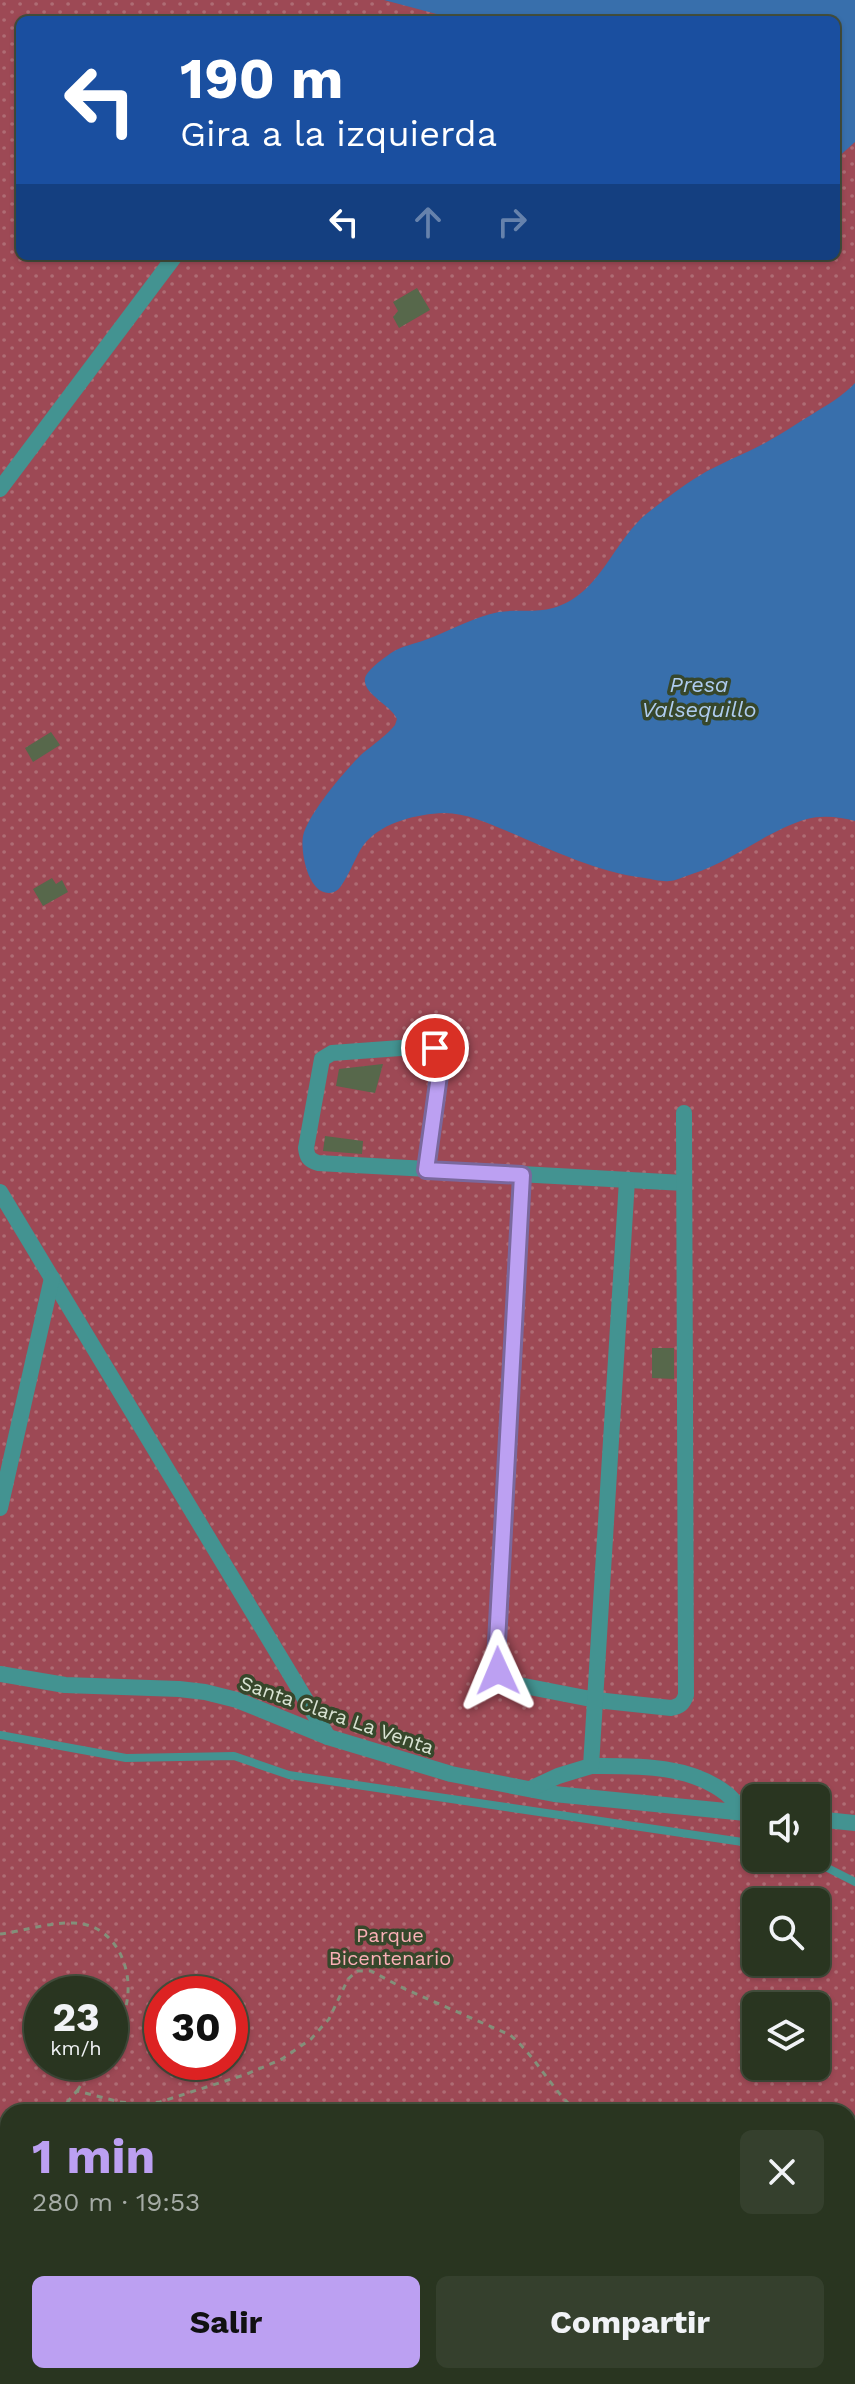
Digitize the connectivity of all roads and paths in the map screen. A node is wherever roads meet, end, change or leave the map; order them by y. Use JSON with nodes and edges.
{"nodes":[{"id":1,"x":172,"y":260,"type":"edge"},
{"id":2,"x":0,"y":489,"type":"edge"},
{"id":3,"x":684,"y":1113,"type":"dead end"},
{"id":4,"x":426,"y":1170,"type":"junction"},
{"id":5,"x":522,"y":1175,"type":"junction"},
{"id":6,"x":627,"y":1180,"type":"junction"},
{"id":7,"x":684,"y":1183,"type":"junction"},
{"id":8,"x":0,"y":1192,"type":"edge"},
{"id":9,"x":52,"y":1278,"type":"junction"},
{"id":10,"x":0,"y":1508,"type":"edge"},
{"id":11,"x":0,"y":1674,"type":"edge"},
{"id":12,"x":596,"y":1700,"type":"junction"},
{"id":13,"x":0,"y":1735,"type":"edge"},
{"id":14,"x":328,"y":1737,"type":"junction"},
{"id":15,"x":591,"y":1766,"type":"junction"},
{"id":16,"x":530,"y":1789,"type":"junction"},
{"id":17,"x":742,"y":1807,"type":"edge"},
{"id":18,"x":742,"y":1813,"type":"edge"},
{"id":19,"x":830,"y":1820,"type":"edge"},
{"id":20,"x":855,"y":1823,"type":"edge"},
{"id":21,"x":742,"y":1842,"type":"edge"},
{"id":22,"x":830,"y":1869,"type":"edge"},
{"id":23,"x":855,"y":1882,"type":"edge"},
{"id":24,"x":0,"y":1934,"type":"edge"},
{"id":25,"x":126,"y":1976,"type":"edge"},
{"id":26,"x":84,"y":2080,"type":"edge"},
{"id":27,"x":77,"y":2091,"type":"junction"},
{"id":28,"x":66,"y":2104,"type":"edge"},
{"id":29,"x":140,"y":2104,"type":"edge"},
{"id":30,"x":140,"y":2104,"type":"edge"},
{"id":31,"x":568,"y":2104,"type":"edge"}],
"edges":[{"from":1,"to":2,"type":"street"},
{"from":3,"to":7,"type":"street"},
{"from":4,"to":4,"type":"street"},
{"from":4,"to":5,"type":"street"},
{"from":5,"to":6,"type":"street"},
{"from":5,"to":12,"type":"street"},
{"from":6,"to":7,"type":"street"},
{"from":6,"to":12,"type":"street"},
{"from":7,"to":12,"type":"street"},
{"from":8,"to":9,"type":"street"},
{"from":9,"to":10,"type":"street"},
{"from":9,"to":14,"type":"street"},
{"from":11,"to":14,"type":"street","name":"Santa Clara La Venta"},
{"from":12,"to":15,"type":"street"},
{"from":13,"to":21,"type":"lane"},
{"from":14,"to":16,"type":"street","name":"Santa Clara La Venta"},
{"from":15,"to":16,"type":"street"},
{"from":15,"to":17,"type":"street"},
{"from":16,"to":18,"type":"street","name":"Santa Clara La Venta"},
{"from":19,"to":20,"type":"street"},
{"from":22,"to":23,"type":"lane"},
{"from":24,"to":25,"type":"path"},
{"from":26,"to":27,"type":"path"},
{"from":27,"to":28,"type":"path"},
{"from":27,"to":30,"type":"path"},
{"from":29,"to":31,"type":"path"}]}
